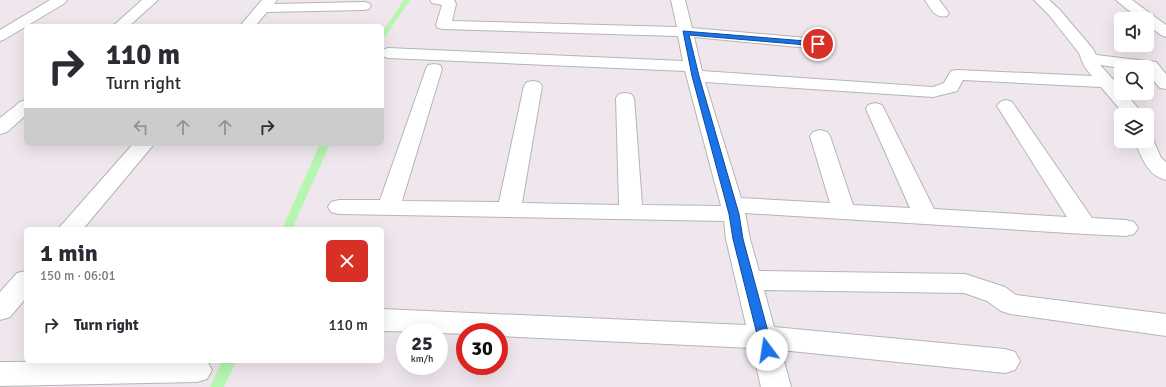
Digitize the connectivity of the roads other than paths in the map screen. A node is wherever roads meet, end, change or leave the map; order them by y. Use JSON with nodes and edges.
{"nodes":[{"id":1,"x":60,"y":0,"type":"edge"},
{"id":2,"x":151,"y":0,"type":"edge"},
{"id":3,"x":437,"y":0,"type":"edge"},
{"id":4,"x":678,"y":0,"type":"edge"},
{"id":5,"x":932,"y":0,"type":"edge"},
{"id":6,"x":1041,"y":0,"type":"edge"},
{"id":7,"x":1123,"y":0,"type":"edge"},
{"id":8,"x":266,"y":4,"type":"edge"},
{"id":9,"x":364,"y":6,"type":"dead end"},
{"id":10,"x":942,"y":13,"type":"dead end"},
{"id":11,"x":122,"y":24,"type":"edge"},
{"id":12,"x":249,"y":24,"type":"edge"},
{"id":13,"x":686,"y":32,"type":"junction"},
{"id":14,"x":1166,"y":32,"type":"edge"},
{"id":15,"x":0,"y":36,"type":"edge"},
{"id":16,"x":818,"y":44,"type":"dead end"},
{"id":17,"x":388,"y":53,"type":"dead end"},
{"id":18,"x":1090,"y":59,"type":"junction"},
{"id":19,"x":434,"y":68,"type":"dead end"},
{"id":20,"x":694,"y":71,"type":"junction"},
{"id":21,"x":1106,"y":82,"type":"junction"},
{"id":22,"x":1166,"y":84,"type":"edge"},
{"id":23,"x":533,"y":86,"type":"dead end"},
{"id":24,"x":625,"y":98,"type":"dead end"},
{"id":25,"x":1006,"y":106,"type":"dead end"},
{"id":26,"x":24,"y":108,"type":"edge"},
{"id":27,"x":1129,"y":108,"type":"edge"},
{"id":28,"x":875,"y":109,"type":"dead end"},
{"id":29,"x":0,"y":128,"type":"edge"},
{"id":30,"x":820,"y":136,"type":"dead end"},
{"id":31,"x":142,"y":146,"type":"edge"},
{"id":32,"x":1148,"y":148,"type":"edge"},
{"id":33,"x":1166,"y":174,"type":"edge"},
{"id":34,"x":339,"y":207,"type":"dead end"},
{"id":35,"x":389,"y":208,"type":"junction"},
{"id":36,"x":509,"y":210,"type":"junction"},
{"id":37,"x":733,"y":210,"type":"junction"},
{"id":38,"x":631,"y":212,"type":"junction"},
{"id":39,"x":844,"y":212,"type":"junction"},
{"id":40,"x":926,"y":216,"type":"junction"},
{"id":41,"x":1085,"y":226,"type":"junction"},
{"id":42,"x":72,"y":227,"type":"edge"},
{"id":43,"x":1126,"y":228,"type":"dead end"},
{"id":44,"x":749,"y":280,"type":"junction"},
{"id":45,"x":24,"y":282,"type":"edge"},
{"id":46,"x":0,"y":310,"type":"edge"},
{"id":47,"x":384,"y":320,"type":"edge"},
{"id":48,"x":1166,"y":325,"type":"edge"},
{"id":49,"x":763,"y":337,"type":"junction"},
{"id":50,"x":1005,"y":361,"type":"dead end"},
{"id":51,"x":197,"y":370,"type":"dead end"},
{"id":52,"x":0,"y":374,"type":"edge"},
{"id":53,"x":776,"y":387,"type":"edge"}],
"edges":[{"from":1,"to":15,"type":"street"},
{"from":2,"to":11,"type":"street"},
{"from":3,"to":13,"type":"street"},
{"from":4,"to":13,"type":"street"},
{"from":5,"to":10,"type":"street"},
{"from":6,"to":18,"type":"street"},
{"from":7,"to":14,"type":"street"},
{"from":8,"to":9,"type":"street"},
{"from":8,"to":12,"type":"street"},
{"from":13,"to":16,"type":"street"},
{"from":13,"to":20,"type":"street"},
{"from":17,"to":20,"type":"street"},
{"from":18,"to":21,"type":"street"},
{"from":18,"to":22,"type":"street"},
{"from":19,"to":35,"type":"street"},
{"from":20,"to":21,"type":"street"},
{"from":20,"to":37,"type":"street"},
{"from":21,"to":27,"type":"street"},
{"from":23,"to":36,"type":"street"},
{"from":24,"to":38,"type":"street"},
{"from":25,"to":41,"type":"street"},
{"from":26,"to":29,"type":"street"},
{"from":28,"to":40,"type":"street"},
{"from":30,"to":39,"type":"street"},
{"from":31,"to":42,"type":"street"},
{"from":32,"to":33,"type":"street"},
{"from":34,"to":35,"type":"street"},
{"from":35,"to":36,"type":"street"},
{"from":36,"to":38,"type":"street"},
{"from":37,"to":38,"type":"street"},
{"from":37,"to":39,"type":"street"},
{"from":37,"to":44,"type":"street"},
{"from":39,"to":40,"type":"street"},
{"from":40,"to":41,"type":"street"},
{"from":41,"to":43,"type":"street"},
{"from":44,"to":48,"type":"street"},
{"from":44,"to":49,"type":"street"},
{"from":45,"to":46,"type":"street"},
{"from":47,"to":49,"type":"street"},
{"from":49,"to":50,"type":"street"},
{"from":49,"to":53,"type":"street"},
{"from":51,"to":52,"type":"street"}]}
